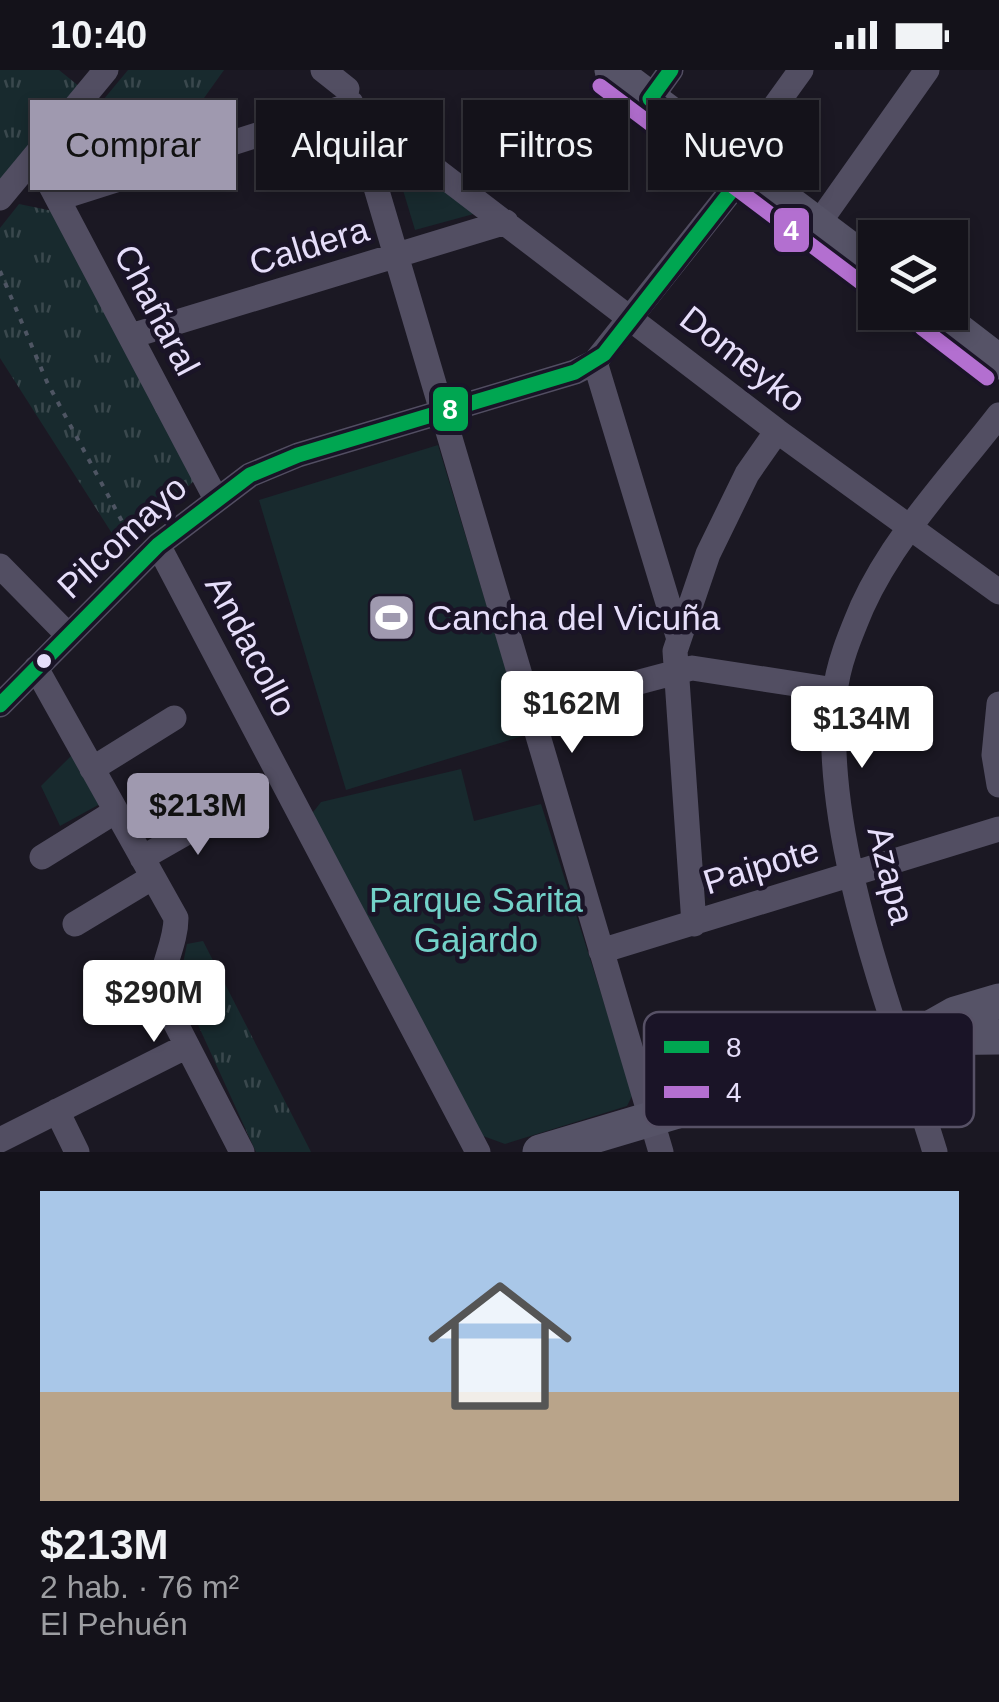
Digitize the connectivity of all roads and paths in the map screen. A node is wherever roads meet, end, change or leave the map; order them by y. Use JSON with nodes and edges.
{"nodes":[{"id":1,"x":323,"y":70,"type":"edge"},
{"id":2,"x":612,"y":70,"type":"edge"},
{"id":3,"x":671,"y":70,"type":"edge"},
{"id":4,"x":800,"y":70,"type":"edge"},
{"id":5,"x":927,"y":70,"type":"edge"},
{"id":6,"x":93,"y":74,"type":"edge"},
{"id":7,"x":353,"y":88,"type":"edge"},
{"id":8,"x":650,"y":99,"type":"joint"},
{"id":9,"x":75,"y":100,"type":"edge"},
{"id":10,"x":781,"y":100,"type":"edge"},
{"id":11,"x":30,"y":162,"type":"edge"},
{"id":12,"x":54,"y":190,"type":"edge"},
{"id":13,"x":724,"y":190,"type":"edge"},
{"id":14,"x":771,"y":190,"type":"edge"},
{"id":15,"x":0,"y":198,"type":"edge"},
{"id":16,"x":59,"y":198,"type":"junction"},
{"id":17,"x":506,"y":222,"type":"junction"},
{"id":18,"x":818,"y":224,"type":"junction"},
{"id":19,"x":858,"y":255,"type":"edge"},
{"id":20,"x":395,"y":256,"type":"junction"},
{"id":21,"x":0,"y":270,"type":"edge"},
{"id":22,"x":633,"y":318,"type":"junction"},
{"id":23,"x":957,"y":330,"type":"edge"},
{"id":24,"x":131,"y":336,"type":"junction"},
{"id":25,"x":595,"y":362,"type":"junction"},
{"id":26,"x":999,"y":362,"type":"edge"},
{"id":27,"x":440,"y":412,"type":"junction"},
{"id":28,"x":999,"y":415,"type":"edge"},
{"id":29,"x":777,"y":430,"type":"junction"},
{"id":30,"x":215,"y":497,"type":"junction"},
{"id":31,"x":911,"y":528,"type":"junction"},
{"id":32,"x":150,"y":552,"type":"junction"},
{"id":33,"x":0,"y":566,"type":"edge"},
{"id":34,"x":999,"y":592,"type":"edge"},
{"id":35,"x":68,"y":635,"type":"junction"},
{"id":36,"x":678,"y":636,"type":"junction"},
{"id":37,"x":36,"y":668,"type":"junction"},
{"id":38,"x":673,"y":672,"type":"junction"},
{"id":39,"x":835,"y":690,"type":"junction"},
{"id":40,"x":999,"y":704,"type":"edge"},
{"id":41,"x":0,"y":705,"type":"edge"},
{"id":42,"x":530,"y":711,"type":"junction"},
{"id":43,"x":174,"y":718,"type":"dead end"},
{"id":44,"x":92,"y":769,"type":"junction"},
{"id":45,"x":999,"y":785,"type":"edge"},
{"id":46,"x":226,"y":810,"type":"dead end"},
{"id":47,"x":116,"y":812,"type":"junction"},
{"id":48,"x":999,"y":829,"type":"edge"},
{"id":49,"x":42,"y":857,"type":"dead end"},
{"id":50,"x":148,"y":868,"type":"junction"},
{"id":51,"x":852,"y":875,"type":"junction"},
{"id":52,"x":75,"y":924,"type":"dead end"},
{"id":53,"x":694,"y":924,"type":"junction"},
{"id":54,"x":601,"y":951,"type":"junction"},
{"id":55,"x":999,"y":1001,"type":"edge"},
{"id":56,"x":898,"y":1012,"type":"edge"},
{"id":57,"x":962,"y":1012,"type":"edge"},
{"id":58,"x":999,"y":1037,"type":"edge"},
{"id":59,"x":974,"y":1038,"type":"edge"},
{"id":60,"x":185,"y":1046,"type":"junction"},
{"id":61,"x":644,"y":1096,"type":"edge"},
{"id":62,"x":57,"y":1111,"type":"junction"},
{"id":63,"x":644,"y":1118,"type":"edge"},
{"id":64,"x":653,"y":1127,"type":"edge"},
{"id":65,"x":929,"y":1127,"type":"edge"},
{"id":66,"x":0,"y":1140,"type":"edge"},
{"id":67,"x":77,"y":1152,"type":"edge"},
{"id":68,"x":242,"y":1152,"type":"edge"},
{"id":69,"x":478,"y":1152,"type":"edge"},
{"id":70,"x":540,"y":1152,"type":"edge"},
{"id":71,"x":661,"y":1152,"type":"edge"},
{"id":72,"x":935,"y":1152,"type":"edge"}],
"edges":[{"from":1,"to":7,"type":"street","name":"Domeyko"},
{"from":2,"to":8,"type":"main road"},
{"from":3,"to":8,"type":"street"},
{"from":4,"to":10,"type":"street","name":"Pilcomayo"},
{"from":5,"to":18,"type":"street"},
{"from":6,"to":9,"type":"street"},
{"from":7,"to":16,"type":"street"},
{"from":7,"to":17,"type":"street","name":"Domeyko"},
{"from":7,"to":20,"type":"street"},
{"from":11,"to":15,"type":"street"},
{"from":12,"to":16,"type":"street","name":"Chañaral"},
{"from":13,"to":22,"type":"street","name":"Pilcomayo"},
{"from":14,"to":18,"type":"main road"},
{"from":16,"to":24,"type":"street","name":"Chañaral"},
{"from":17,"to":20,"type":"street","name":"Caldera"},
{"from":17,"to":22,"type":"street","name":"Domeyko"},
{"from":18,"to":19,"type":"main road"},
{"from":20,"to":24,"type":"street","name":"Caldera"},
{"from":20,"to":27,"type":"street"},
{"from":21,"to":32,"type":"path"},
{"from":22,"to":25,"type":"street","name":"Pilcomayo"},
{"from":22,"to":29,"type":"street","name":"Domeyko"},
{"from":23,"to":26,"type":"main road"},
{"from":24,"to":30,"type":"street","name":"Chañaral"},
{"from":25,"to":27,"type":"street","name":"Pilcomayo"},
{"from":25,"to":36,"type":"street"},
{"from":27,"to":30,"type":"street","name":"Pilcomayo"},
{"from":27,"to":42,"type":"street"},
{"from":28,"to":31,"type":"street","name":"Azapa"},
{"from":29,"to":31,"type":"street","name":"Domeyko"},
{"from":29,"to":36,"type":"street"},
{"from":30,"to":32,"type":"street","name":"Pilcomayo"},
{"from":31,"to":34,"type":"street","name":"Domeyko"},
{"from":31,"to":39,"type":"street","name":"Azapa"},
{"from":32,"to":35,"type":"street","name":"Pilcomayo"},
{"from":32,"to":69,"type":"street","name":"Andacollo"},
{"from":33,"to":35,"type":"street"},
{"from":35,"to":37,"type":"street","name":"Pilcomayo"},
{"from":36,"to":38,"type":"street"},
{"from":37,"to":41,"type":"street","name":"Pilcomayo"},
{"from":37,"to":44,"type":"street"},
{"from":38,"to":39,"type":"street"},
{"from":38,"to":42,"type":"street"},
{"from":38,"to":53,"type":"street"},
{"from":39,"to":51,"type":"street","name":"Azapa"},
{"from":40,"to":45,"type":"street"},
{"from":42,"to":54,"type":"street"},
{"from":43,"to":44,"type":"street"},
{"from":44,"to":47,"type":"street"},
{"from":46,"to":50,"type":"street"},
{"from":47,"to":49,"type":"street"},
{"from":47,"to":50,"type":"street"},
{"from":48,"to":51,"type":"street","name":"Paipote"},
{"from":50,"to":52,"type":"street"},
{"from":50,"to":60,"type":"street"},
{"from":51,"to":53,"type":"street","name":"Paipote"},
{"from":51,"to":56,"type":"street","name":"Azapa"},
{"from":53,"to":54,"type":"street","name":"Paipote"},
{"from":54,"to":61,"type":"street"},
{"from":55,"to":57,"type":"main road"},
{"from":58,"to":59,"type":"main road"},
{"from":60,"to":62,"type":"street"},
{"from":60,"to":68,"type":"street"},
{"from":62,"to":66,"type":"street"},
{"from":62,"to":67,"type":"street"},
{"from":63,"to":70,"type":"main road"},
{"from":64,"to":71,"type":"street"},
{"from":65,"to":72,"type":"street","name":"Azapa"}]}
